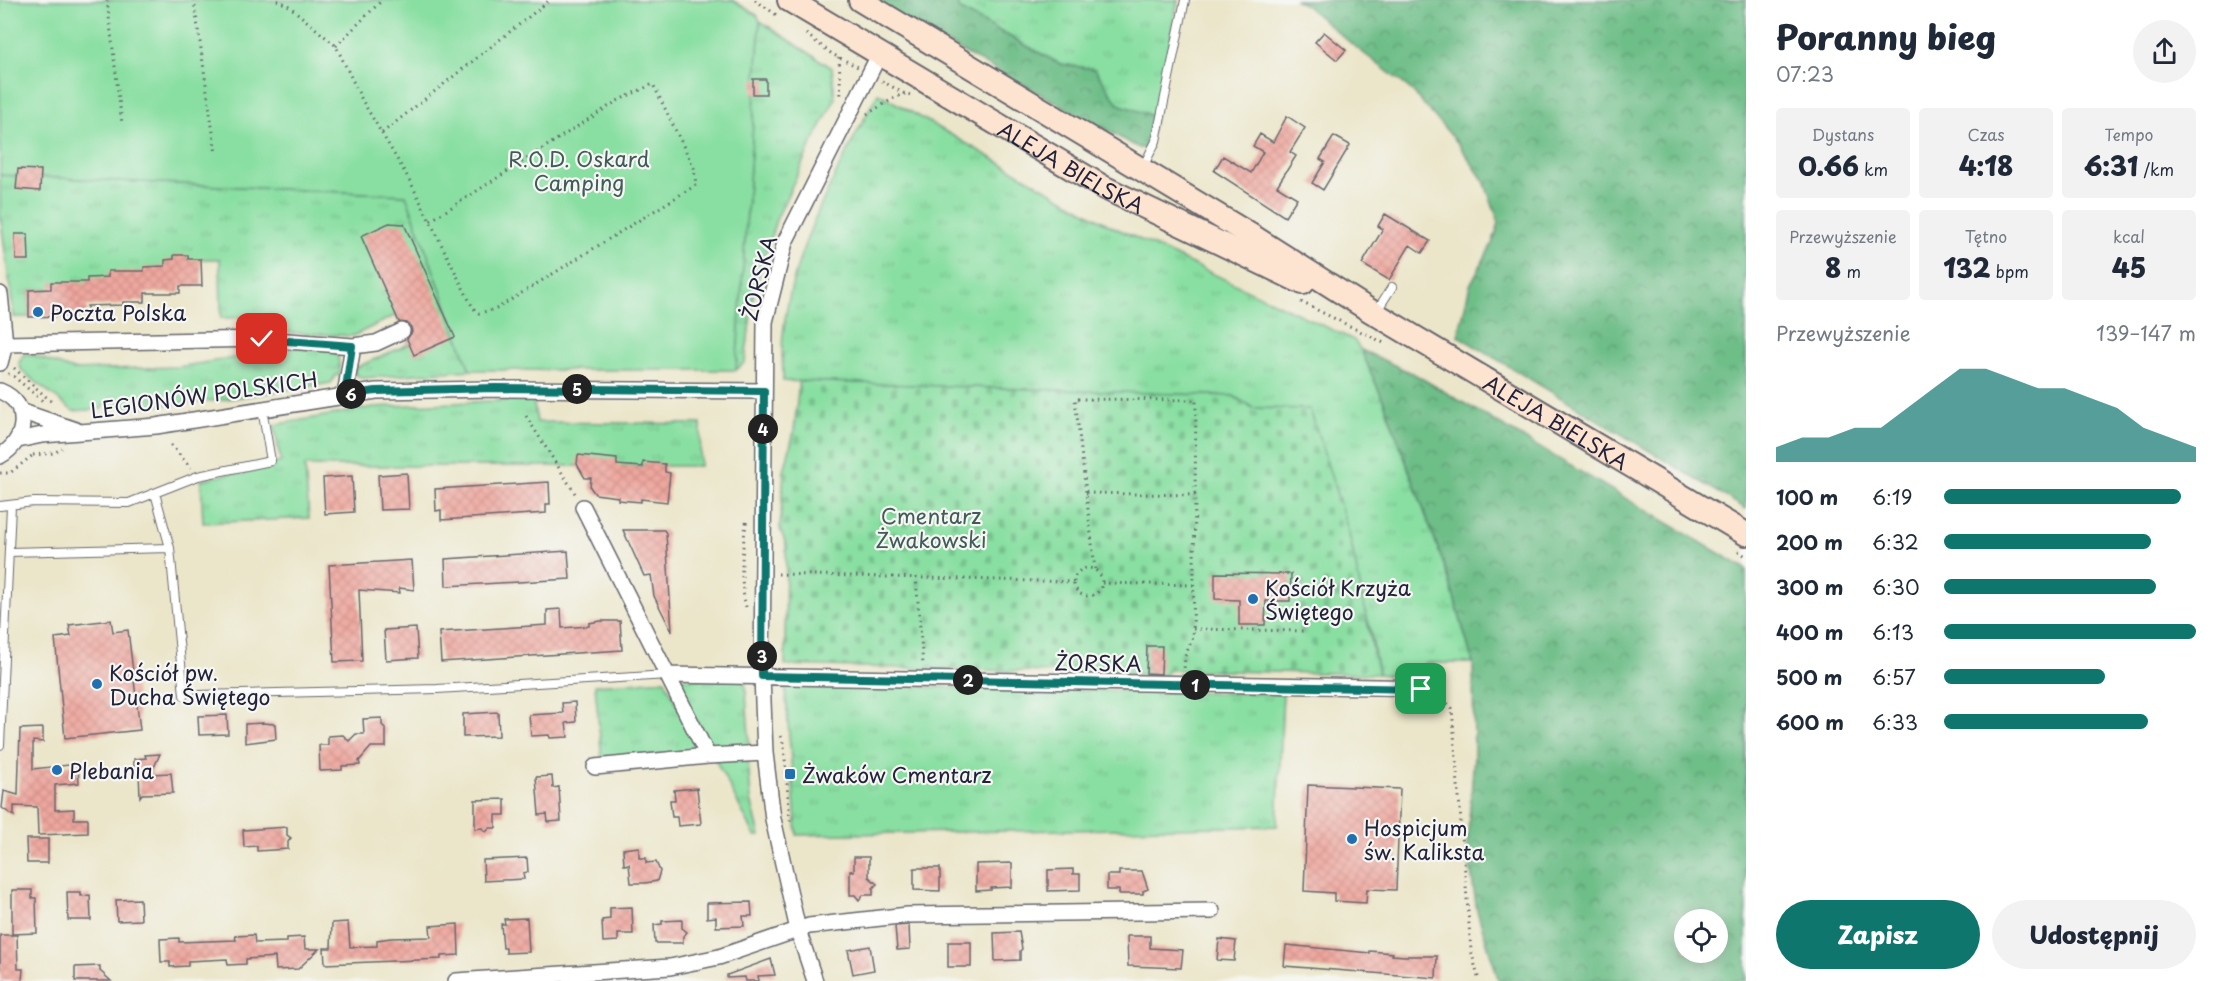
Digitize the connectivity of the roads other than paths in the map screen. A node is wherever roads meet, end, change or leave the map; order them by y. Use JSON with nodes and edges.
{"nodes":[{"id":1,"x":789,"y":0,"type":"edge"},
{"id":2,"x":860,"y":0,"type":"edge"},
{"id":3,"x":1185,"y":0,"type":"edge"},
{"id":4,"x":879,"y":55,"type":"junction"},
{"id":5,"x":1031,"y":103,"type":"junction"},
{"id":6,"x":1013,"y":135,"type":"junction"},
{"id":7,"x":1142,"y":170,"type":"junction"},
{"id":8,"x":1392,"y":287,"type":"dead end"},
{"id":9,"x":0,"y":294,"type":"edge"},
{"id":10,"x":1372,"y":312,"type":"junction"},
{"id":11,"x":402,"y":331,"type":"dead end"},
{"id":12,"x":352,"y":346,"type":"junction"},
{"id":13,"x":3,"y":357,"type":"edge"},
{"id":14,"x":0,"y":391,"type":"edge"},
{"id":15,"x":764,"y":391,"type":"junction"},
{"id":16,"x":345,"y":395,"type":"junction"},
{"id":17,"x":262,"y":409,"type":"junction"},
{"id":18,"x":20,"y":411,"type":"junction"},
{"id":19,"x":82,"y":432,"type":"junction"},
{"id":20,"x":18,"y":440,"type":"junction"},
{"id":21,"x":0,"y":456,"type":"edge"},
{"id":22,"x":155,"y":493,"type":"junction"},
{"id":23,"x":0,"y":506,"type":"edge"},
{"id":24,"x":11,"y":506,"type":"junction"},
{"id":25,"x":583,"y":507,"type":"road end"},
{"id":26,"x":1746,"y":534,"type":"edge"},
{"id":27,"x":170,"y":548,"type":"junction"},
{"id":28,"x":9,"y":552,"type":"junction"},
{"id":29,"x":668,"y":675,"type":"junction"},
{"id":30,"x":762,"y":676,"type":"junction"},
{"id":31,"x":1434,"y":688,"type":"road end"},
{"id":32,"x":199,"y":694,"type":"dead end"},
{"id":33,"x":184,"y":695,"type":"dead end"},
{"id":34,"x":0,"y":745,"type":"edge"},
{"id":35,"x":765,"y":753,"type":"junction"},
{"id":36,"x":708,"y":756,"type":"junction"},
{"id":37,"x":595,"y":767,"type":"dead end"},
{"id":38,"x":1212,"y":911,"type":"dead end"},
{"id":39,"x":798,"y":930,"type":"junction"},
{"id":40,"x":456,"y":981,"type":"edge"},
{"id":41,"x":815,"y":981,"type":"edge"}],
"edges":[{"from":1,"to":4,"type":"street","name":"ALEJA BIELSKA"},
{"from":2,"to":5,"type":"street","name":"ALEJA BIELSKA"},
{"from":3,"to":7,"type":"lane"},
{"from":4,"to":6,"type":"street","name":"ALEJA BIELSKA"},
{"from":4,"to":15,"type":"street","name":"ŻORSKA"},
{"from":5,"to":6,"type":"street"},
{"from":5,"to":7,"type":"street","name":"ALEJA BIELSKA"},
{"from":6,"to":10,"type":"street","name":"ALEJA BIELSKA"},
{"from":7,"to":10,"type":"street","name":"ALEJA BIELSKA"},
{"from":8,"to":10,"type":"lane"},
{"from":9,"to":13,"type":"street"},
{"from":10,"to":26,"type":"street","name":"ALEJA BIELSKA"},
{"from":11,"to":12,"type":"street","name":"LEGIONÓW POLSKICH"},
{"from":12,"to":13,"type":"street","name":"LEGIONÓW POLSKICH"},
{"from":12,"to":16,"type":"street"},
{"from":14,"to":18,"type":"street"},
{"from":15,"to":16,"type":"street","name":"LEGIONÓW POLSKICH"},
{"from":15,"to":30,"type":"street","name":"ŻORSKA"},
{"from":16,"to":17,"type":"street","name":"LEGIONÓW POLSKICH"},
{"from":17,"to":19,"type":"street","name":"LEGIONÓW POLSKICH"},
{"from":17,"to":22,"type":"lane"},
{"from":18,"to":19,"type":"street"},
{"from":18,"to":20,"type":"street"},
{"from":19,"to":20,"type":"street","name":"LEGIONÓW POLSKICH"},
{"from":20,"to":21,"type":"street"},
{"from":22,"to":24,"type":"lane"},
{"from":22,"to":27,"type":"lane"},
{"from":23,"to":24,"type":"lane"},
{"from":24,"to":28,"type":"lane"},
{"from":25,"to":29,"type":"street"},
{"from":27,"to":28,"type":"lane"},
{"from":27,"to":33,"type":"lane"},
{"from":28,"to":34,"type":"lane"},
{"from":29,"to":30,"type":"street","name":"ŻORSKA"},
{"from":29,"to":32,"type":"lane"},
{"from":29,"to":36,"type":"street"},
{"from":30,"to":31,"type":"street","name":"ŻORSKA"},
{"from":30,"to":35,"type":"street","name":"ŻORSKA"},
{"from":35,"to":36,"type":"street"},
{"from":35,"to":39,"type":"street","name":"ŻORSKA"},
{"from":36,"to":37,"type":"street"},
{"from":38,"to":39,"type":"street"},
{"from":39,"to":40,"type":"street"},
{"from":39,"to":41,"type":"street","name":"ŻORSKA"}]}
